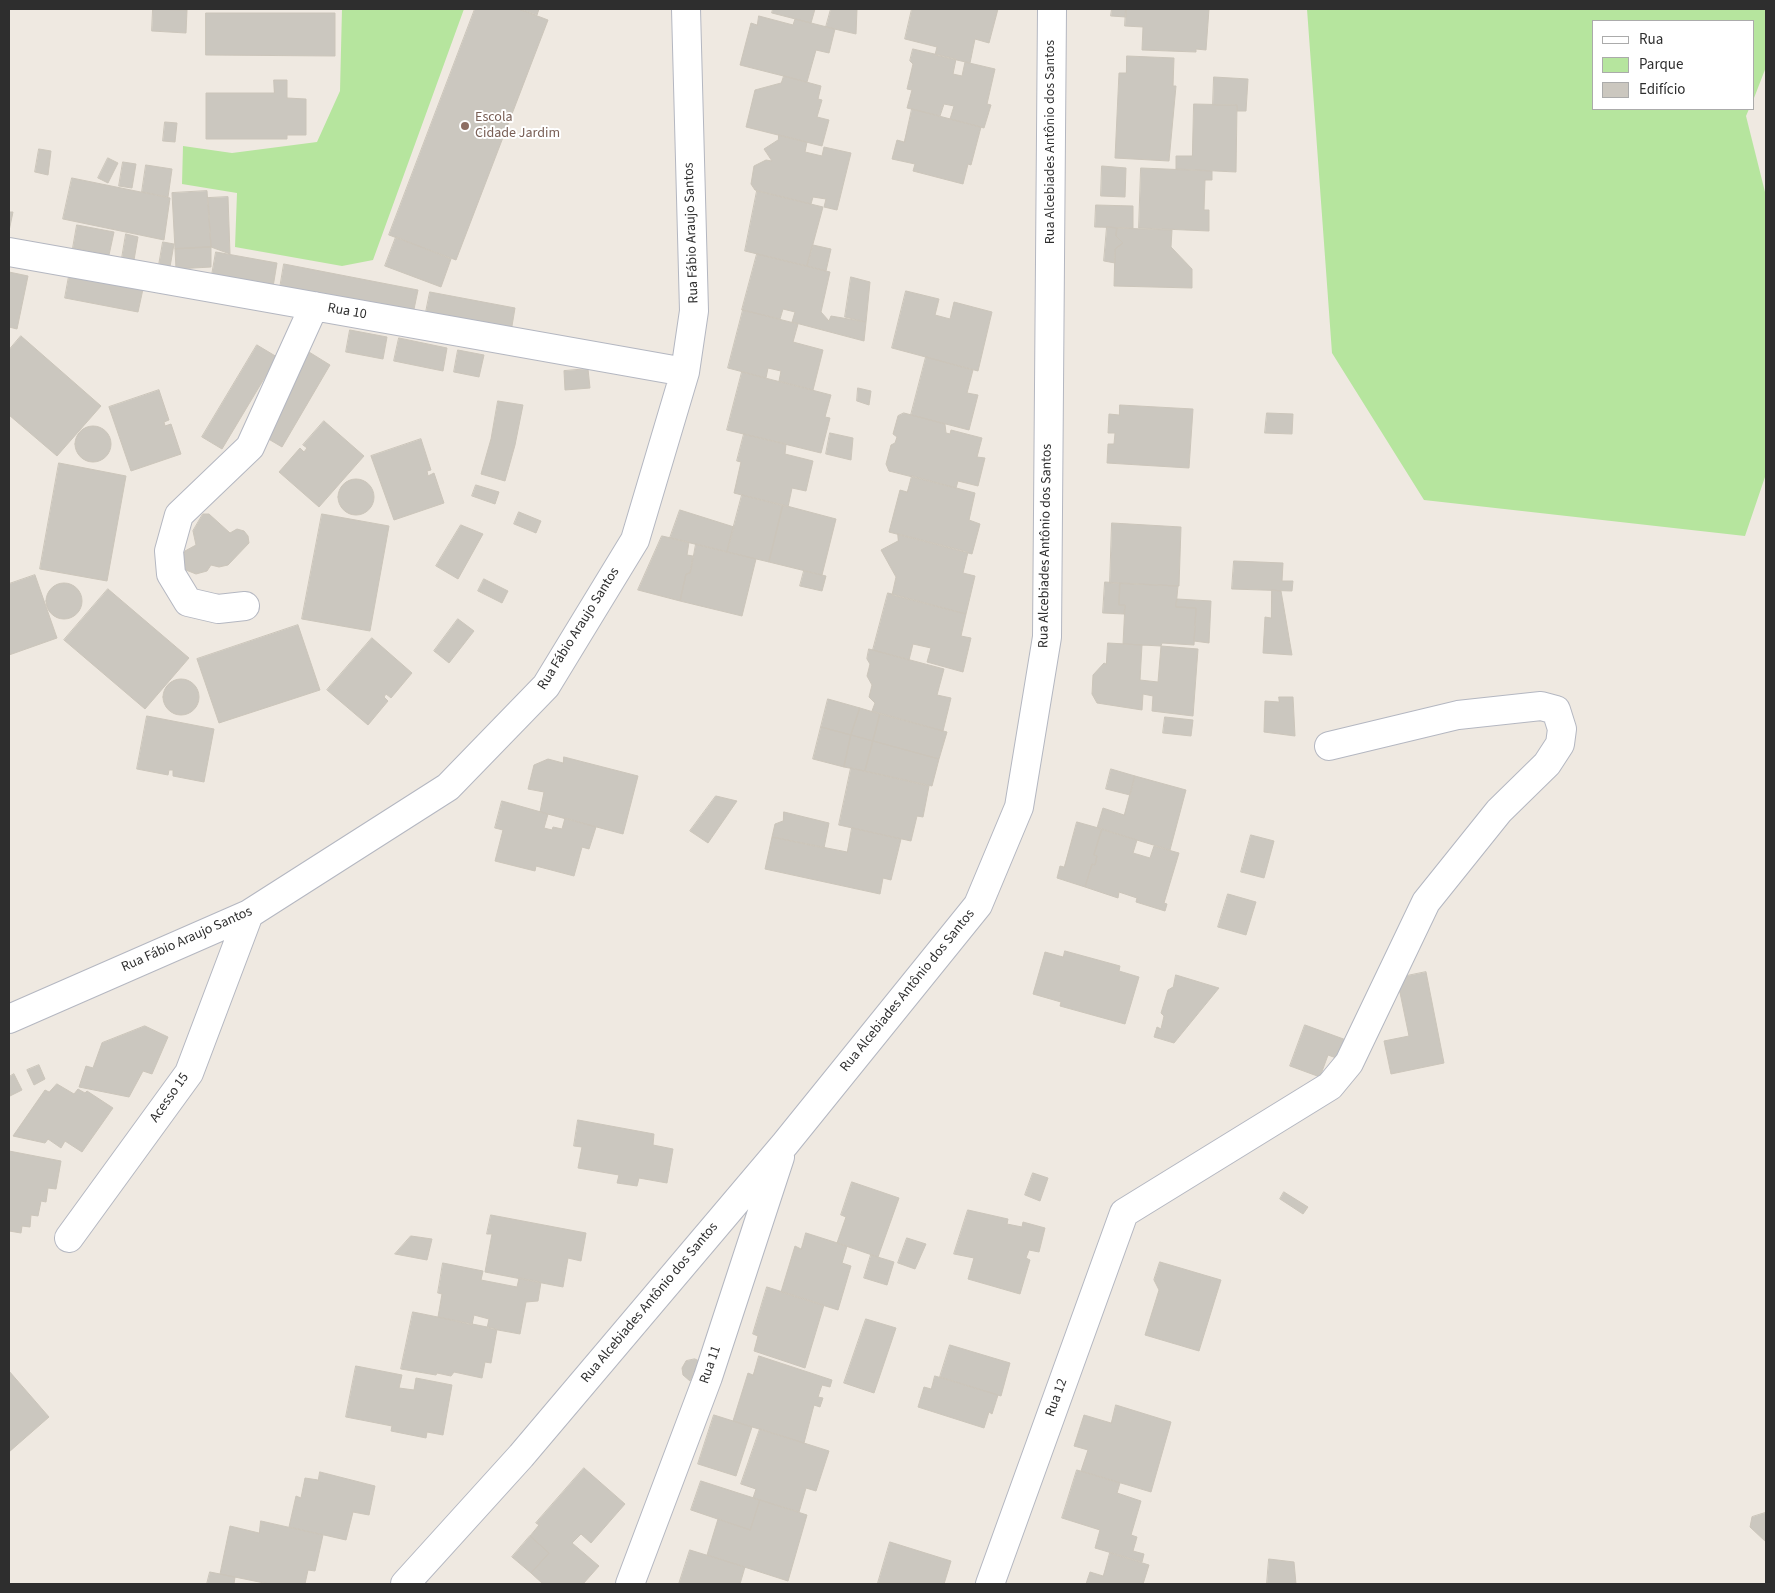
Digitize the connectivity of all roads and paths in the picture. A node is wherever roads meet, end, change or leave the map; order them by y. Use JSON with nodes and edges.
{"nodes":[{"id":1,"x":686,"y":9,"type":"edge"},
{"id":2,"x":1052,"y":9,"type":"edge"},
{"id":3,"x":9,"y":252,"type":"edge"},
{"id":4,"x":314,"y":306,"type":"junction"},
{"id":5,"x":685,"y":372,"type":"junction"},
{"id":6,"x":245,"y":606,"type":"dead end"},
{"id":7,"x":1329,"y":746,"type":"dead end"},
{"id":8,"x":250,"y":914,"type":"junction"},
{"id":9,"x":9,"y":1019,"type":"edge"},
{"id":10,"x":784,"y":1144,"type":"junction"},
{"id":11,"x":69,"y":1238,"type":"dead end"},
{"id":12,"x":405,"y":1584,"type":"edge"},
{"id":13,"x":630,"y":1584,"type":"edge"},
{"id":14,"x":990,"y":1584,"type":"edge"}],
"edges":[{"from":1,"to":5,"type":"street","name":"Rua Fábio Araujo Santos"},
{"from":2,"to":10,"type":"street","name":"Rua Alcebiades Antônio dos Santos"},
{"from":3,"to":4,"type":"street","name":"Rua 10"},
{"from":4,"to":5,"type":"street","name":"Rua 10"},
{"from":4,"to":6,"type":"street"},
{"from":5,"to":8,"type":"street","name":"Rua Fábio Araujo Santos"},
{"from":7,"to":14,"type":"street","name":"Rua 12"},
{"from":8,"to":9,"type":"street","name":"Rua Fábio Araujo Santos"},
{"from":8,"to":11,"type":"street","name":"Acesso 15"},
{"from":10,"to":12,"type":"street","name":"Rua Alcebiades Antônio dos Santos"},
{"from":10,"to":13,"type":"street","name":"Rua 11"}]}
